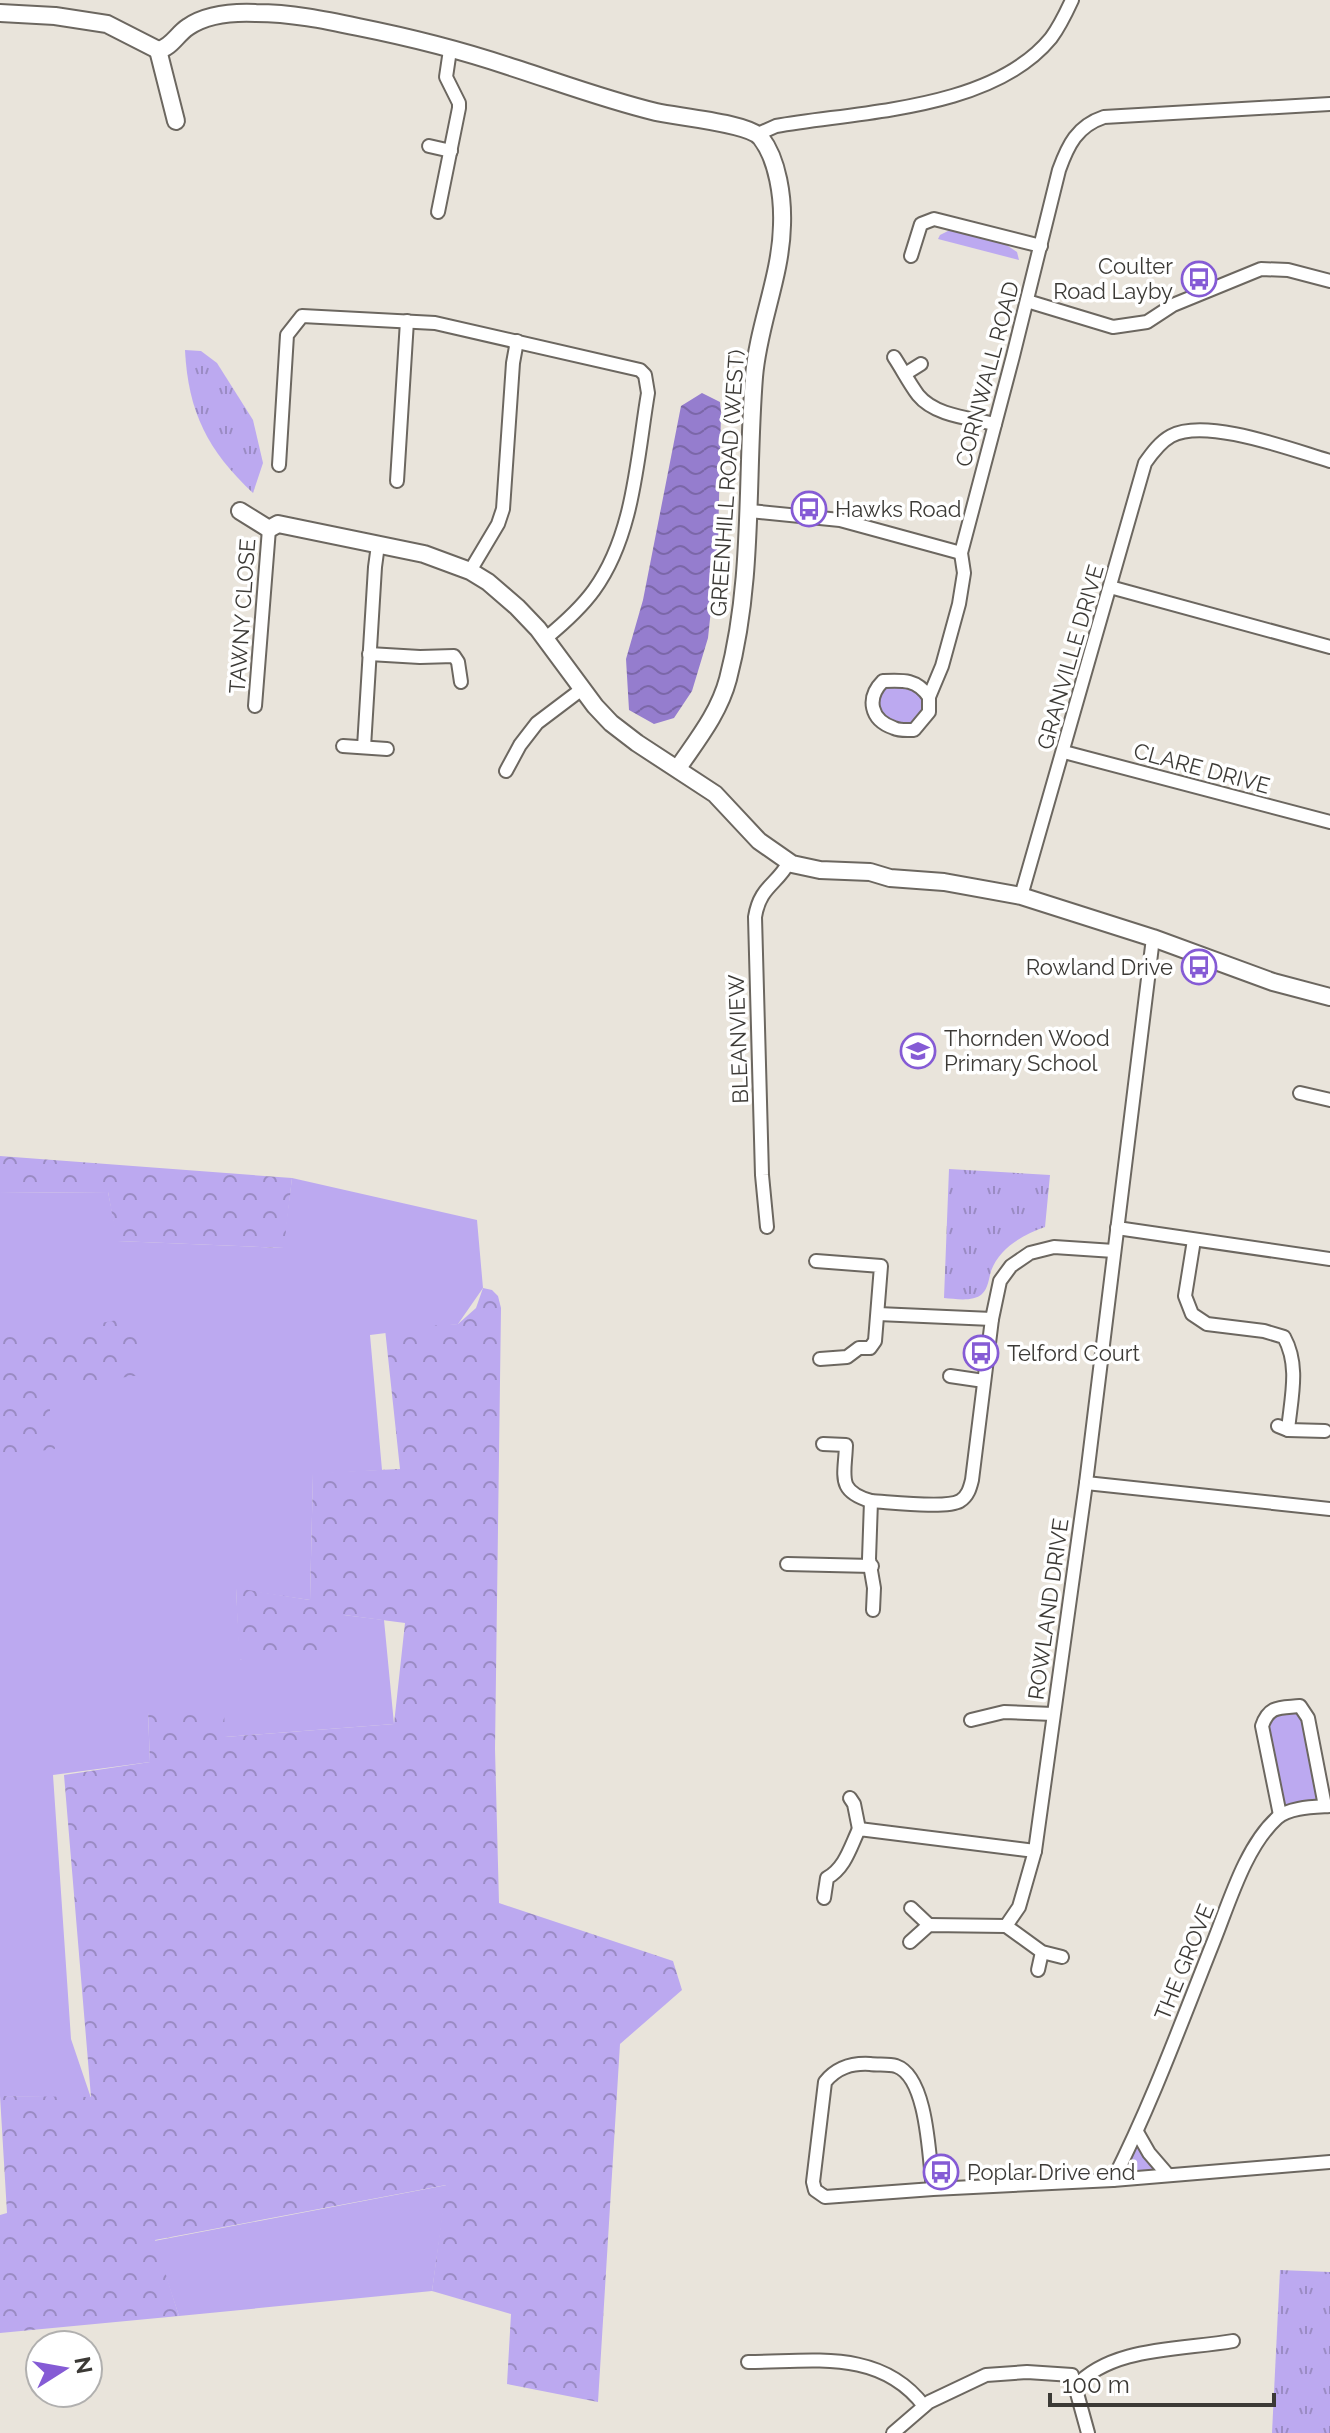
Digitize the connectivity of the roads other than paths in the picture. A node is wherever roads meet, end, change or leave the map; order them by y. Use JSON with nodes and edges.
{"nodes":[{"id":1,"x":1072,"y":0,"type":"edge"},
{"id":2,"x":0,"y":13,"type":"edge"},
{"id":3,"x":158,"y":50,"type":"junction"},
{"id":4,"x":450,"y":50,"type":"junction"},
{"id":5,"x":1330,"y":104,"type":"edge"},
{"id":6,"x":176,"y":121,"type":"dead end"},
{"id":7,"x":758,"y":134,"type":"junction"},
{"id":8,"x":429,"y":146,"type":"dead end"},
{"id":9,"x":451,"y":151,"type":"junction"},
{"id":10,"x":438,"y":212,"type":"dead end"},
{"id":11,"x":1041,"y":246,"type":"junction"},
{"id":12,"x":911,"y":256,"type":"dead end"},
{"id":13,"x":1330,"y":281,"type":"edge"},
{"id":14,"x":1027,"y":301,"type":"junction"},
{"id":15,"x":407,"y":321,"type":"junction"},
{"id":16,"x":517,"y":341,"type":"junction"},
{"id":17,"x":894,"y":357,"type":"dead end"},
{"id":18,"x":921,"y":364,"type":"dead end"},
{"id":19,"x":905,"y":374,"type":"junction"},
{"id":20,"x":995,"y":424,"type":"junction"},
{"id":21,"x":1330,"y":461,"type":"edge"},
{"id":22,"x":279,"y":465,"type":"dead end"},
{"id":23,"x":397,"y":481,"type":"dead end"},
{"id":24,"x":240,"y":511,"type":"dead end"},
{"id":25,"x":750,"y":511,"type":"junction"},
{"id":26,"x":269,"y":529,"type":"junction"},
{"id":27,"x":378,"y":545,"type":"junction"},
{"id":28,"x":961,"y":553,"type":"junction"},
{"id":29,"x":470,"y":571,"type":"junction"},
{"id":30,"x":1110,"y":587,"type":"junction"},
{"id":31,"x":546,"y":638,"type":"junction"},
{"id":32,"x":1330,"y":647,"type":"edge"},
{"id":33,"x":369,"y":654,"type":"junction"},
{"id":34,"x":461,"y":682,"type":"dead end"},
{"id":35,"x":582,"y":689,"type":"junction"},
{"id":36,"x":929,"y":697,"type":"junction"},
{"id":37,"x":255,"y":706,"type":"dead end"},
{"id":38,"x":343,"y":746,"type":"dead end"},
{"id":39,"x":364,"y":747,"type":"junction"},
{"id":40,"x":387,"y":749,"type":"dead end"},
{"id":41,"x":1064,"y":752,"type":"junction"},
{"id":42,"x":678,"y":768,"type":"junction"},
{"id":43,"x":506,"y":771,"type":"dead end"},
{"id":44,"x":1330,"y":822,"type":"edge"},
{"id":45,"x":789,"y":862,"type":"junction"},
{"id":46,"x":1021,"y":896,"type":"junction"},
{"id":47,"x":1153,"y":938,"type":"junction"},
{"id":48,"x":1330,"y":997,"type":"edge"},
{"id":49,"x":1300,"y":1094,"type":"dead end"},
{"id":50,"x":1330,"y":1100,"type":"edge"},
{"id":51,"x":767,"y":1227,"type":"dead end"},
{"id":52,"x":1117,"y":1228,"type":"junction"},
{"id":53,"x":1194,"y":1240,"type":"junction"},
{"id":54,"x":1114,"y":1251,"type":"junction"},
{"id":55,"x":1330,"y":1259,"type":"edge"},
{"id":56,"x":816,"y":1261,"type":"dead end"},
{"id":57,"x":878,"y":1314,"type":"junction"},
{"id":58,"x":992,"y":1319,"type":"junction"},
{"id":59,"x":820,"y":1359,"type":"dead end"},
{"id":60,"x":950,"y":1376,"type":"dead end"},
{"id":61,"x":984,"y":1381,"type":"junction"},
{"id":62,"x":1325,"y":1431,"type":"dead end"},
{"id":63,"x":823,"y":1444,"type":"dead end"},
{"id":64,"x":1086,"y":1483,"type":"junction"},
{"id":65,"x":871,"y":1501,"type":"junction"},
{"id":66,"x":1330,"y":1509,"type":"edge"},
{"id":67,"x":787,"y":1564,"type":"dead end"},
{"id":68,"x":872,"y":1566,"type":"junction"},
{"id":69,"x":873,"y":1610,"type":"dead end"},
{"id":70,"x":1053,"y":1714,"type":"junction"},
{"id":71,"x":971,"y":1720,"type":"dead end"},
{"id":72,"x":850,"y":1798,"type":"dead end"},
{"id":73,"x":1327,"y":1806,"type":"edge"},
{"id":74,"x":1280,"y":1815,"type":"junction"},
{"id":75,"x":859,"y":1829,"type":"junction"},
{"id":76,"x":1035,"y":1851,"type":"junction"},
{"id":77,"x":824,"y":1898,"type":"dead end"},
{"id":78,"x":911,"y":1908,"type":"dead end"},
{"id":79,"x":929,"y":1925,"type":"junction"},
{"id":80,"x":1006,"y":1926,"type":"junction"},
{"id":81,"x":910,"y":1942,"type":"dead end"},
{"id":82,"x":1042,"y":1952,"type":"junction"},
{"id":83,"x":1062,"y":1957,"type":"dead end"},
{"id":84,"x":1038,"y":1970,"type":"dead end"},
{"id":85,"x":1137,"y":2132,"type":"junction"},
{"id":86,"x":1330,"y":2162,"type":"edge"},
{"id":87,"x":1168,"y":2175,"type":"junction"},
{"id":88,"x":1113,"y":2180,"type":"junction"},
{"id":89,"x":933,"y":2189,"type":"junction"},
{"id":90,"x":1233,"y":2341,"type":"dead end"},
{"id":91,"x":748,"y":2362,"type":"dead end"},
{"id":92,"x":1075,"y":2387,"type":"junction"},
{"id":93,"x":924,"y":2406,"type":"junction"},
{"id":94,"x":893,"y":2433,"type":"edge"},
{"id":95,"x":1088,"y":2433,"type":"edge"}],
"edges":[{"from":1,"to":7,"type":"street"},
{"from":2,"to":3,"type":"street"},
{"from":3,"to":4,"type":"street"},
{"from":3,"to":6,"type":"street"},
{"from":4,"to":7,"type":"street"},
{"from":4,"to":9,"type":"street"},
{"from":5,"to":11,"type":"street","name":"CORNWALL ROAD"},
{"from":7,"to":25,"type":"street","name":"GREENHILL ROAD (WEST)"},
{"from":8,"to":9,"type":"street"},
{"from":9,"to":10,"type":"street"},
{"from":11,"to":12,"type":"street"},
{"from":11,"to":14,"type":"street","name":"CORNWALL ROAD"},
{"from":13,"to":14,"type":"street"},
{"from":14,"to":20,"type":"street","name":"CORNWALL ROAD"},
{"from":15,"to":16,"type":"street"},
{"from":15,"to":22,"type":"street"},
{"from":15,"to":23,"type":"street"},
{"from":16,"to":29,"type":"street"},
{"from":16,"to":31,"type":"street"},
{"from":17,"to":19,"type":"street"},
{"from":18,"to":19,"type":"street"},
{"from":19,"to":20,"type":"street"},
{"from":20,"to":28,"type":"street","name":"CORNWALL ROAD"},
{"from":21,"to":30,"type":"street","name":"GRANVILLE DRIVE"},
{"from":24,"to":26,"type":"street"},
{"from":25,"to":28,"type":"street"},
{"from":25,"to":42,"type":"street","name":"GREENHILL ROAD (WEST)"},
{"from":26,"to":27,"type":"street"},
{"from":26,"to":37,"type":"street","name":"TAWNY CLOSE"},
{"from":27,"to":29,"type":"street"},
{"from":27,"to":33,"type":"street"},
{"from":28,"to":36,"type":"street","name":"CORNWALL ROAD"},
{"from":29,"to":31,"type":"street"},
{"from":30,"to":32,"type":"street"},
{"from":30,"to":41,"type":"street","name":"GRANVILLE DRIVE"},
{"from":31,"to":35,"type":"street"},
{"from":33,"to":34,"type":"street"},
{"from":33,"to":39,"type":"street"},
{"from":35,"to":42,"type":"street"},
{"from":35,"to":43,"type":"street"},
{"from":36,"to":36,"type":"street","name":"CORNWALL ROAD"},
{"from":38,"to":39,"type":"street"},
{"from":39,"to":40,"type":"street"},
{"from":41,"to":44,"type":"street","name":"CLARE DRIVE"},
{"from":41,"to":46,"type":"street","name":"GRANVILLE DRIVE"},
{"from":42,"to":45,"type":"street"},
{"from":45,"to":46,"type":"street"},
{"from":45,"to":51,"type":"street","name":"BLEANVIEW"},
{"from":46,"to":47,"type":"street"},
{"from":47,"to":48,"type":"street"},
{"from":47,"to":52,"type":"street","name":"ROWLAND DRIVE"},
{"from":49,"to":50,"type":"street"},
{"from":52,"to":53,"type":"street"},
{"from":52,"to":54,"type":"street","name":"ROWLAND DRIVE"},
{"from":53,"to":55,"type":"street"},
{"from":53,"to":62,"type":"street"},
{"from":54,"to":58,"type":"street"},
{"from":54,"to":64,"type":"street","name":"ROWLAND DRIVE"},
{"from":56,"to":57,"type":"street"},
{"from":57,"to":58,"type":"street"},
{"from":57,"to":59,"type":"street"},
{"from":58,"to":61,"type":"street"},
{"from":60,"to":61,"type":"street"},
{"from":61,"to":65,"type":"street"},
{"from":63,"to":65,"type":"street"},
{"from":64,"to":66,"type":"street"},
{"from":64,"to":70,"type":"street","name":"ROWLAND DRIVE"},
{"from":65,"to":68,"type":"street"},
{"from":67,"to":68,"type":"street"},
{"from":68,"to":69,"type":"street"},
{"from":70,"to":71,"type":"street","name":"ROWLAND DRIVE"},
{"from":70,"to":76,"type":"street","name":"ROWLAND DRIVE"},
{"from":72,"to":75,"type":"street"},
{"from":73,"to":74,"type":"street"},
{"from":73,"to":74,"type":"street"},
{"from":74,"to":85,"type":"street","name":"THE GROVE"},
{"from":75,"to":76,"type":"street"},
{"from":75,"to":77,"type":"street"},
{"from":76,"to":80,"type":"street","name":"ROWLAND DRIVE"},
{"from":78,"to":79,"type":"street"},
{"from":79,"to":80,"type":"street"},
{"from":79,"to":81,"type":"street"},
{"from":80,"to":82,"type":"street"},
{"from":82,"to":83,"type":"street"},
{"from":82,"to":84,"type":"street"},
{"from":85,"to":87,"type":"street"},
{"from":85,"to":88,"type":"street","name":"THE GROVE"},
{"from":86,"to":87,"type":"street"},
{"from":87,"to":88,"type":"street"},
{"from":88,"to":89,"type":"street"},
{"from":89,"to":89,"type":"street"},
{"from":90,"to":92,"type":"street"},
{"from":91,"to":93,"type":"street"},
{"from":92,"to":93,"type":"street"},
{"from":92,"to":95,"type":"street"},
{"from":93,"to":94,"type":"street"}]}
